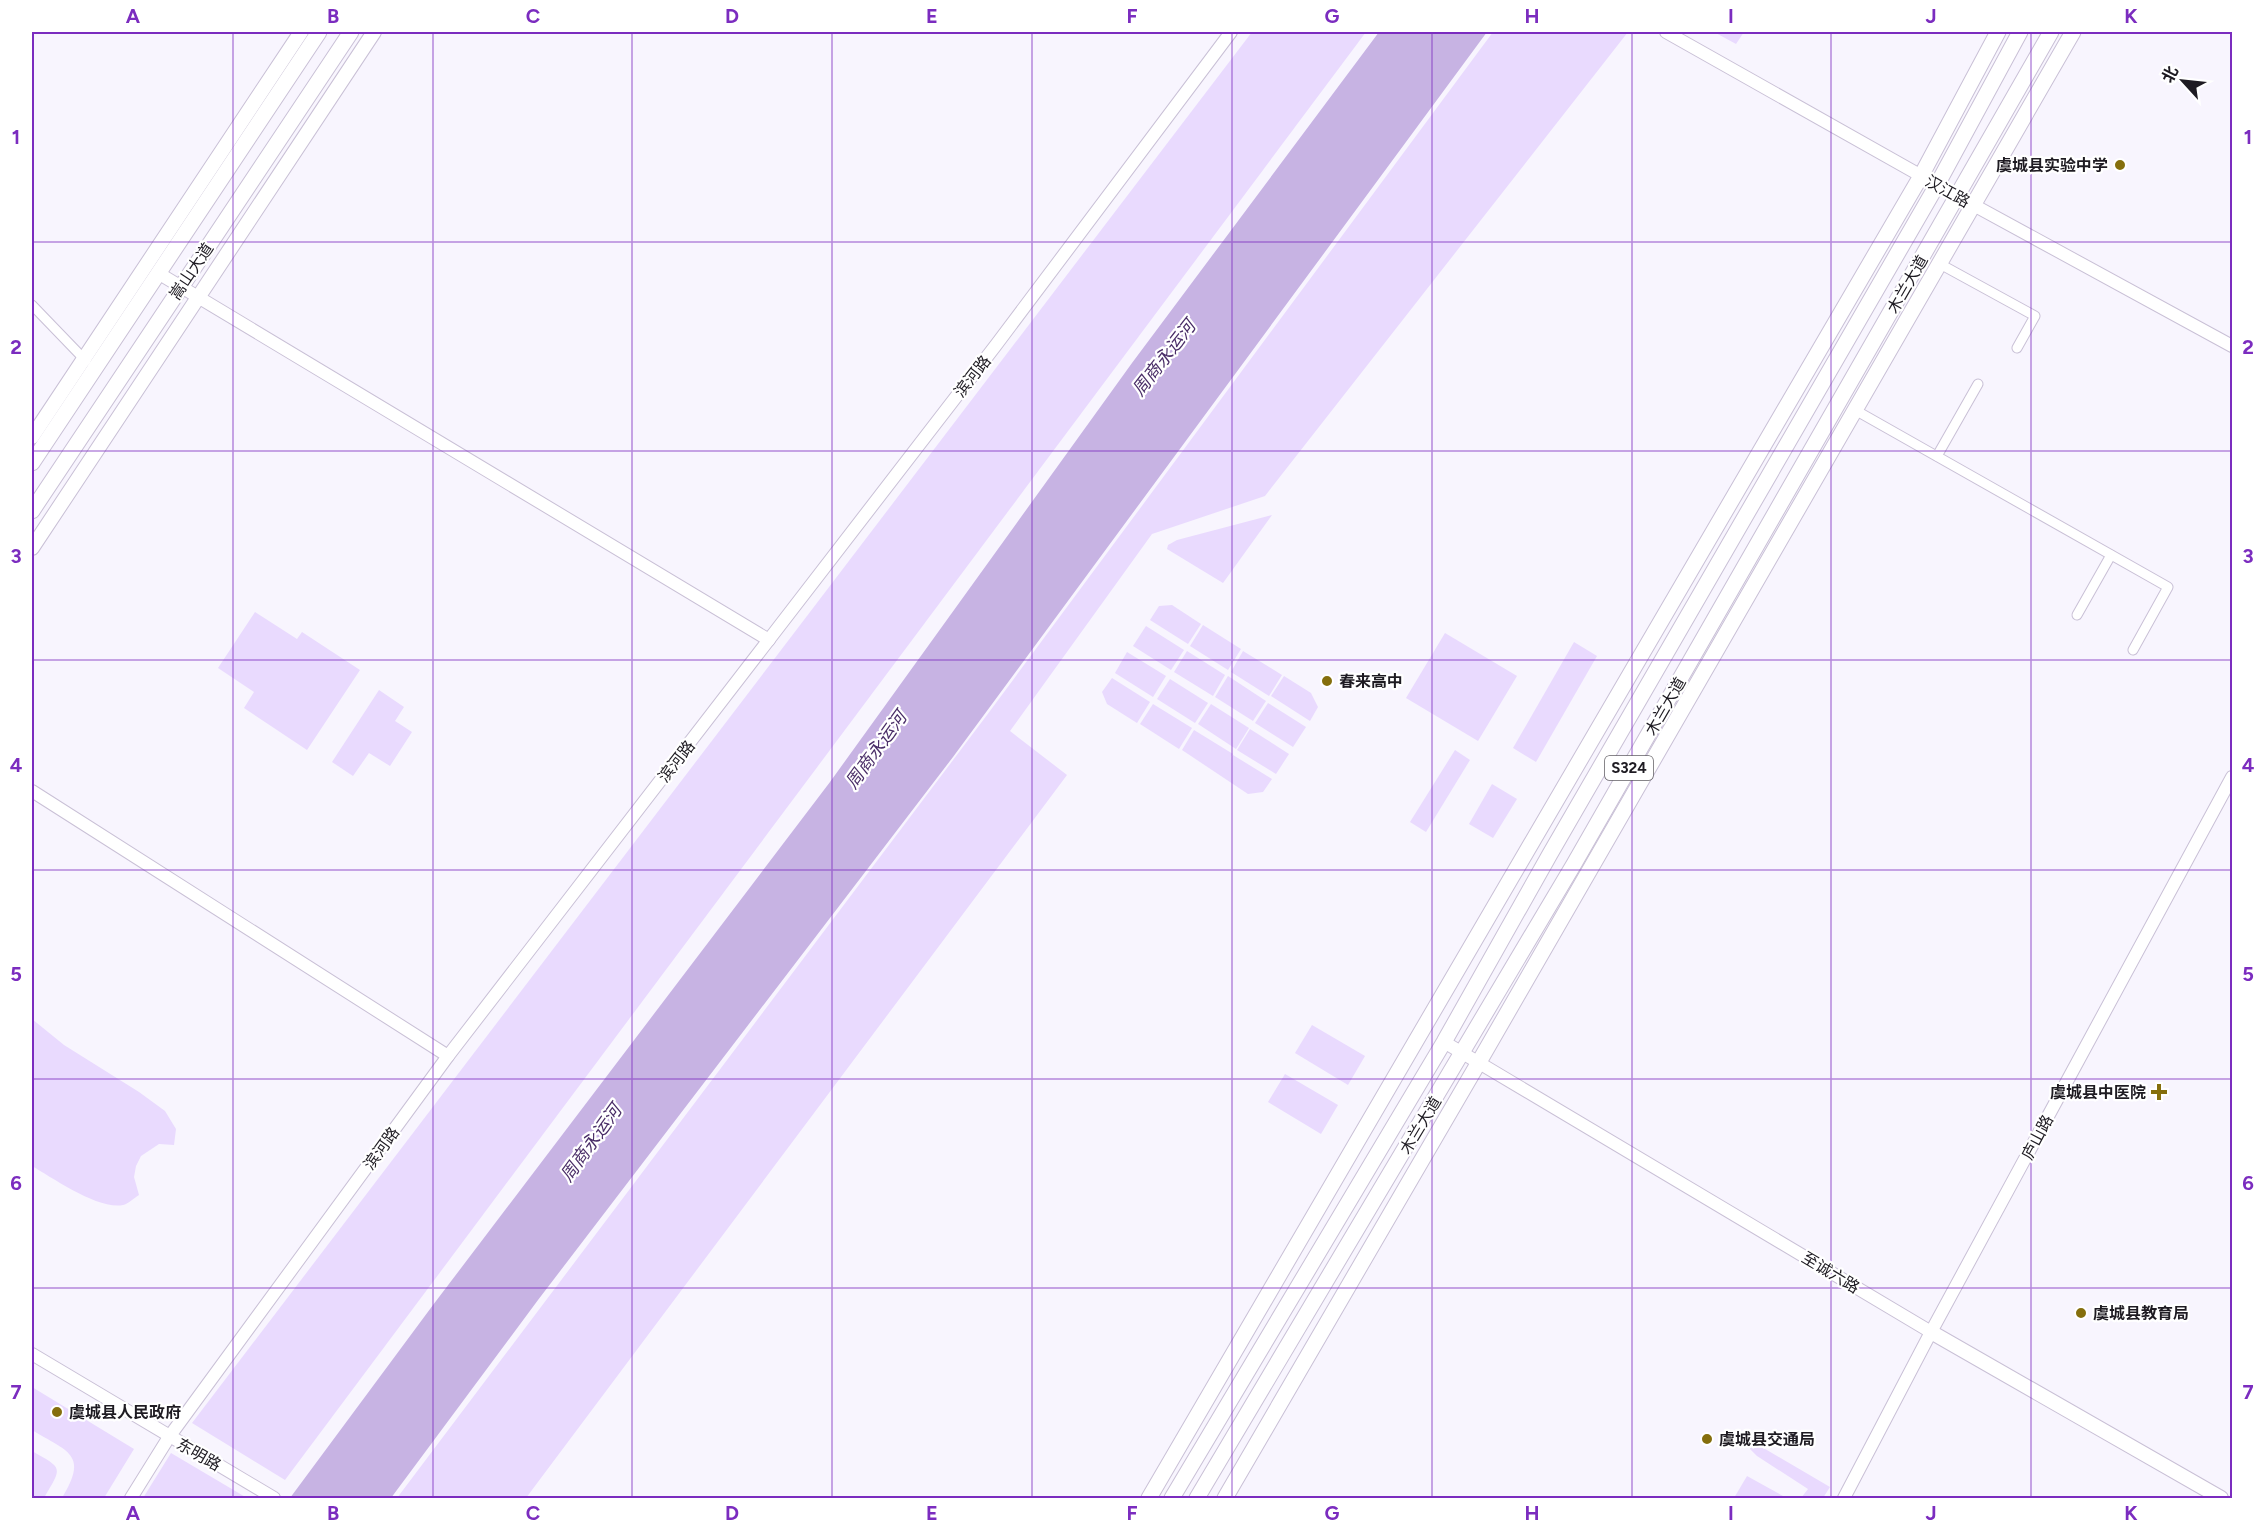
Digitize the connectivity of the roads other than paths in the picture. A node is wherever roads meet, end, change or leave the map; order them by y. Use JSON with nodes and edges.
{"nodes":[{"id":1,"x":301,"y":32,"type":"edge"},
{"id":2,"x":319,"y":32,"type":"edge"},
{"id":3,"x":351,"y":32,"type":"edge"},
{"id":4,"x":374,"y":32,"type":"edge"},
{"id":5,"x":1231,"y":32,"type":"edge"},
{"id":6,"x":1666,"y":32,"type":"edge"},
{"id":7,"x":1998,"y":32,"type":"edge"},
{"id":8,"x":2020,"y":32,"type":"edge"},
{"id":9,"x":2051,"y":32,"type":"edge"},
{"id":10,"x":2073,"y":32,"type":"edge"},
{"id":11,"x":1921,"y":176,"type":"junction"},
{"id":12,"x":1937,"y":185,"type":"junction"},
{"id":13,"x":1957,"y":196,"type":"junction"},
{"id":14,"x":1974,"y":206,"type":"junction"},
{"id":15,"x":1940,"y":264,"type":"junction"},
{"id":16,"x":158,"y":273,"type":"junction"},
{"id":17,"x":180,"y":288,"type":"junction"},
{"id":18,"x":197,"y":298,"type":"junction"},
{"id":19,"x":32,"y":305,"type":"edge"},
{"id":20,"x":2232,"y":346,"type":"edge"},
{"id":21,"x":2017,"y":348,"type":"dead end"},
{"id":22,"x":89,"y":364,"type":"junction"},
{"id":23,"x":1978,"y":384,"type":"dead end"},
{"id":24,"x":1856,"y":410,"type":"junction"},
{"id":25,"x":32,"y":437,"type":"edge"},
{"id":26,"x":1937,"y":456,"type":"junction"},
{"id":27,"x":32,"y":462,"type":"edge"},
{"id":28,"x":32,"y":511,"type":"edge"},
{"id":29,"x":32,"y":548,"type":"edge"},
{"id":30,"x":2111,"y":555,"type":"junction"},
{"id":31,"x":2077,"y":615,"type":"dead end"},
{"id":32,"x":769,"y":640,"type":"junction"},
{"id":33,"x":2133,"y":651,"type":"dead end"},
{"id":34,"x":2232,"y":777,"type":"edge"},
{"id":35,"x":32,"y":791,"type":"edge"},
{"id":36,"x":1444,"y":1042,"type":"junction"},
{"id":37,"x":1463,"y":1053,"type":"junction"},
{"id":38,"x":448,"y":1056,"type":"junction"},
{"id":39,"x":1479,"y":1062,"type":"junction"},
{"id":40,"x":1931,"y":1332,"type":"junction"},
{"id":41,"x":32,"y":1354,"type":"edge"},
{"id":42,"x":169,"y":1437,"type":"junction"},
{"id":43,"x":1180,"y":1485,"type":"junction"},
{"id":44,"x":1201,"y":1497,"type":"edge"},
{"id":45,"x":131,"y":1498,"type":"edge"},
{"id":46,"x":274,"y":1498,"type":"edge"},
{"id":47,"x":1149,"y":1498,"type":"edge"},
{"id":48,"x":1172,"y":1498,"type":"edge"},
{"id":49,"x":1225,"y":1498,"type":"edge"},
{"id":50,"x":1844,"y":1498,"type":"edge"},
{"id":51,"x":2221,"y":1498,"type":"edge"}],
"edges":[{"from":1,"to":22,"type":"main road"},
{"from":2,"to":16,"type":"main road","name":"嵩山大道"},
{"from":3,"to":17,"type":"main road","name":"嵩山大道"},
{"from":4,"to":18,"type":"main road"},
{"from":5,"to":32,"type":"street","name":"滨河路"},
{"from":6,"to":11,"type":"street","name":"汉江路"},
{"from":7,"to":11,"type":"main road"},
{"from":8,"to":12,"type":"main road","name":"木兰大道","number":"S324"},
{"from":9,"to":13,"type":"main road","name":"木兰大道","number":"S324"},
{"from":10,"to":14,"type":"main road"},
{"from":11,"to":12,"type":"street","name":"汉江路"},
{"from":11,"to":47,"type":"main road"},
{"from":12,"to":13,"type":"street","name":"汉江路"},
{"from":12,"to":36,"type":"main road","name":"木兰大道","number":"S324"},
{"from":13,"to":14,"type":"street","name":"汉江路"},
{"from":13,"to":37,"type":"main road","name":"木兰大道","number":"S324"},
{"from":14,"to":15,"type":"main road"},
{"from":14,"to":20,"type":"street","name":"汉江路"},
{"from":15,"to":21,"type":"street"},
{"from":15,"to":24,"type":"main road"},
{"from":16,"to":17,"type":"street"},
{"from":16,"to":22,"type":"main road","name":"嵩山大道"},
{"from":17,"to":18,"type":"street"},
{"from":17,"to":28,"type":"main road","name":"嵩山大道"},
{"from":18,"to":29,"type":"main road"},
{"from":18,"to":32,"type":"street"},
{"from":19,"to":22,"type":"street"},
{"from":22,"to":25,"type":"main road"},
{"from":22,"to":27,"type":"main road","name":"嵩山大道"},
{"from":23,"to":26,"type":"street"},
{"from":24,"to":26,"type":"street"},
{"from":24,"to":39,"type":"main road"},
{"from":26,"to":30,"type":"street"},
{"from":30,"to":31,"type":"street"},
{"from":30,"to":33,"type":"street"},
{"from":32,"to":38,"type":"street","name":"滨河路"},
{"from":34,"to":40,"type":"street","name":"庐山路"},
{"from":35,"to":38,"type":"street"},
{"from":36,"to":37,"type":"street","name":"至诚六路"},
{"from":36,"to":43,"type":"main road","name":"木兰大道","number":"S324"},
{"from":37,"to":39,"type":"street","name":"至诚六路"},
{"from":37,"to":44,"type":"main road","name":"木兰大道","number":"S324"},
{"from":38,"to":42,"type":"street","name":"滨河路"},
{"from":39,"to":40,"type":"street","name":"至诚六路"},
{"from":39,"to":49,"type":"main road"},
{"from":40,"to":50,"type":"street","name":"庐山路"},
{"from":40,"to":51,"type":"main road","name":"至诚六路"},
{"from":41,"to":42,"type":"street","name":"东明路"},
{"from":42,"to":45,"type":"street","name":"滨河路"},
{"from":42,"to":46,"type":"street","name":"东明路"},
{"from":43,"to":44,"type":"main road"},
{"from":43,"to":48,"type":"main road","name":"木兰大道","number":"S324"}]}
